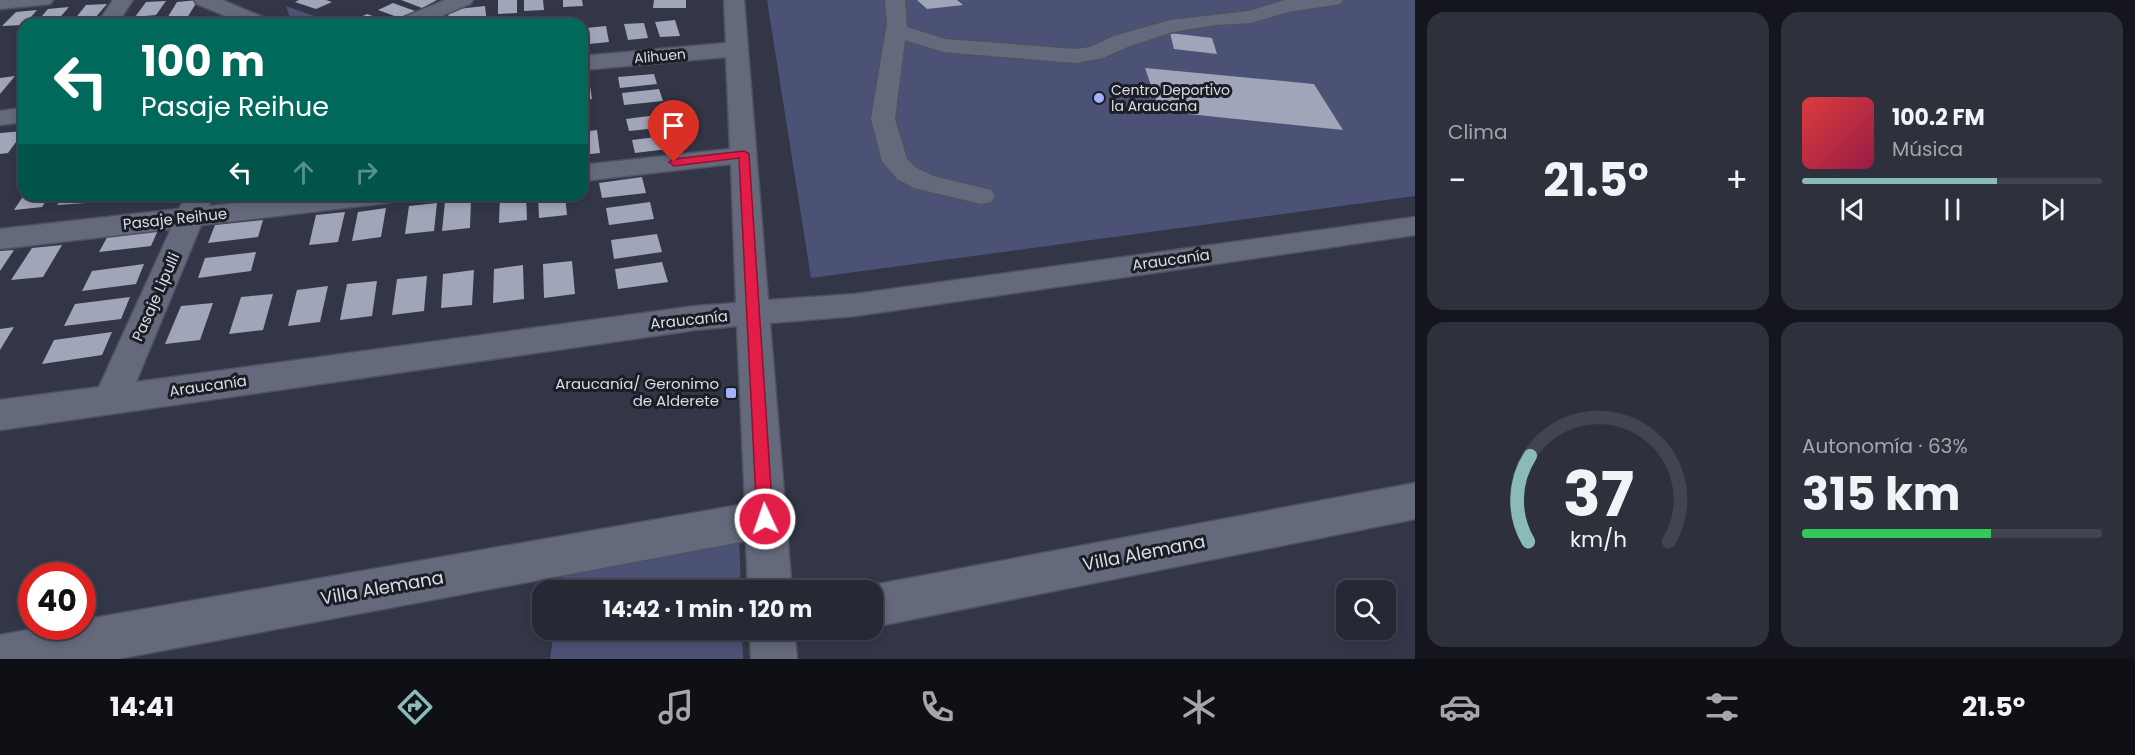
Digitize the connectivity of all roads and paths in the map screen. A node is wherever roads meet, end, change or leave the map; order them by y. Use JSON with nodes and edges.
{"nodes":[{"id":1,"x":43,"y":0,"type":"edge"},
{"id":2,"x":123,"y":0,"type":"edge"},
{"id":3,"x":204,"y":0,"type":"edge"},
{"id":4,"x":463,"y":0,"type":"edge"},
{"id":5,"x":734,"y":0,"type":"edge"},
{"id":6,"x":895,"y":0,"type":"edge"},
{"id":7,"x":1333,"y":0,"type":"edge"},
{"id":8,"x":0,"y":3,"type":"edge"},
{"id":9,"x":264,"y":14,"type":"edge"},
{"id":10,"x":111,"y":18,"type":"edge"},
{"id":11,"x":419,"y":18,"type":"edge"},
{"id":12,"x":896,"y":30,"type":"junction"},
{"id":13,"x":737,"y":49,"type":"junction"},
{"id":14,"x":588,"y":62,"type":"edge"},
{"id":15,"x":18,"y":116,"type":"edge"},
{"id":16,"x":0,"y":118,"type":"edge"},
{"id":17,"x":744,"y":154,"type":"junction"},
{"id":18,"x":588,"y":172,"type":"edge"},
{"id":19,"x":981,"y":196,"type":"dead end"},
{"id":20,"x":282,"y":201,"type":"edge"},
{"id":21,"x":195,"y":206,"type":"edge"},
{"id":22,"x":1415,"y":226,"type":"edge"},
{"id":23,"x":0,"y":238,"type":"edge"},
{"id":24,"x":753,"y":314,"type":"junction"},
{"id":25,"x":111,"y":399,"type":"junction"},
{"id":26,"x":0,"y":415,"type":"edge"},
{"id":27,"x":1415,"y":501,"type":"edge"},
{"id":28,"x":765,"y":519,"type":"junction"},
{"id":29,"x":769,"y":580,"type":"edge"},
{"id":30,"x":883,"y":604,"type":"edge"},
{"id":31,"x":773,"y":640,"type":"edge"},
{"id":32,"x":0,"y":657,"type":"edge"},
{"id":33,"x":774,"y":659,"type":"edge"}],
"edges":[{"from":1,"to":8,"type":"street"},
{"from":2,"to":10,"type":"street"},
{"from":3,"to":9,"type":"street"},
{"from":4,"to":11,"type":"street"},
{"from":5,"to":13,"type":"street"},
{"from":6,"to":12,"type":"street"},
{"from":7,"to":12,"type":"street"},
{"from":12,"to":19,"type":"street"},
{"from":13,"to":14,"type":"street","name":"Alihuen"},
{"from":13,"to":17,"type":"street"},
{"from":15,"to":16,"type":"street"},
{"from":17,"to":18,"type":"street"},
{"from":17,"to":24,"type":"street"},
{"from":20,"to":21,"type":"street","name":"Pasaje Reihue"},
{"from":21,"to":23,"type":"street","name":"Pasaje Reihue"},
{"from":21,"to":25,"type":"street","name":"Pasaje Lipulli"},
{"from":22,"to":24,"type":"street","name":"Araucanía"},
{"from":24,"to":25,"type":"street","name":"Araucanía"},
{"from":24,"to":28,"type":"street"},
{"from":25,"to":26,"type":"street","name":"Araucanía"},
{"from":27,"to":30,"type":"street","name":"Villa Alemana"},
{"from":28,"to":29,"type":"street"},
{"from":28,"to":32,"type":"street","name":"Villa Alemana"},
{"from":31,"to":33,"type":"street"}]}
